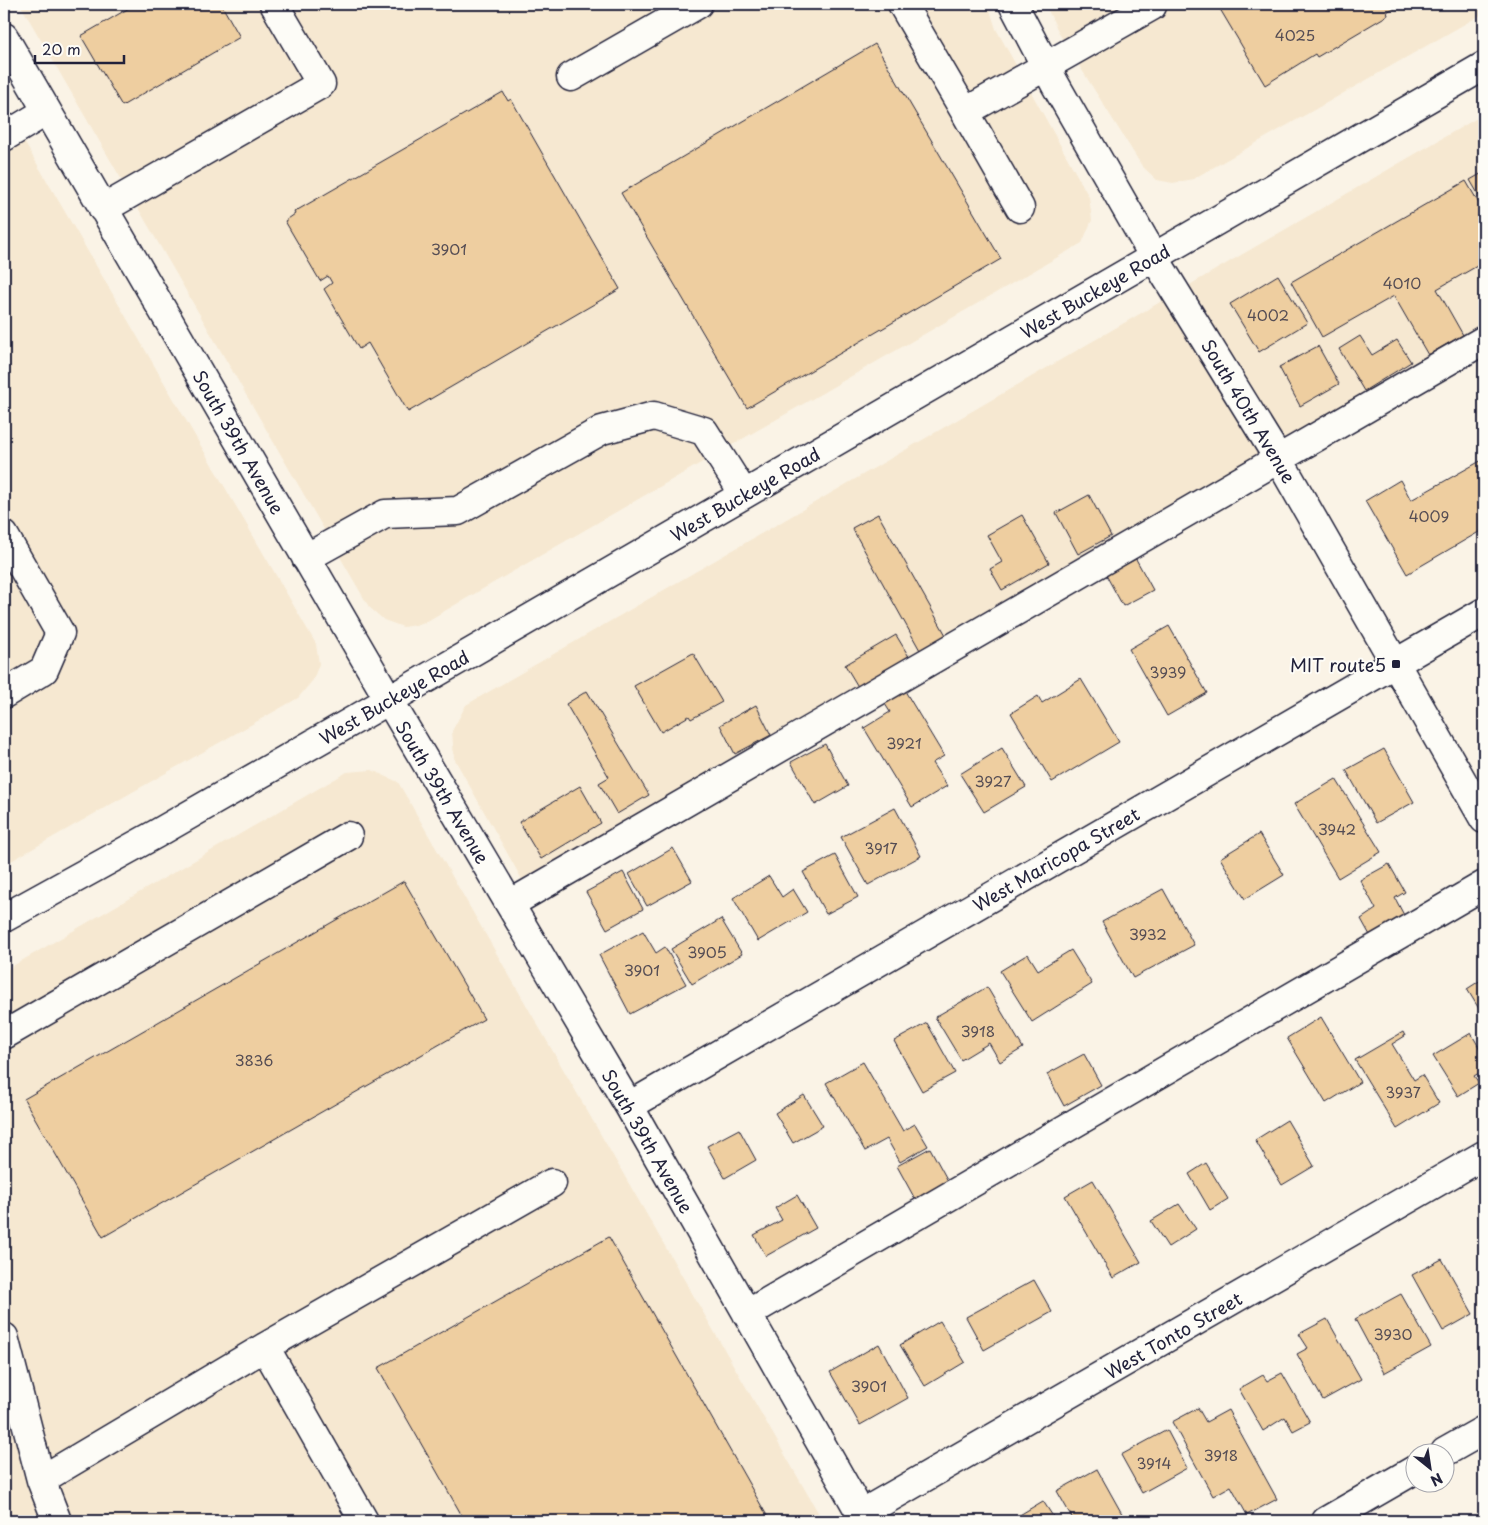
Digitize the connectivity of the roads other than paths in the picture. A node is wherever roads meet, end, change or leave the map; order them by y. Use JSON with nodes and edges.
{"nodes":[{"id":1,"x":274,"y":4,"type":"edge"},
{"id":2,"x":698,"y":4,"type":"edge"},
{"id":3,"x":902,"y":4,"type":"edge"},
{"id":4,"x":1013,"y":4,"type":"edge"},
{"id":5,"x":1152,"y":6,"type":"dead end"},
{"id":6,"x":4,"y":37,"type":"edge"},
{"id":7,"x":1484,"y":66,"type":"edge"},
{"id":8,"x":1045,"y":67,"type":"junction"},
{"id":9,"x":571,"y":77,"type":"dead end"},
{"id":10,"x":47,"y":111,"type":"junction"},
{"id":11,"x":965,"y":112,"type":"junction"},
{"id":12,"x":4,"y":137,"type":"edge"},
{"id":13,"x":1020,"y":208,"type":"dead end"},
{"id":14,"x":103,"y":209,"type":"junction"},
{"id":15,"x":1154,"y":257,"type":"junction"},
{"id":16,"x":1484,"y":340,"type":"edge"},
{"id":17,"x":1278,"y":458,"type":"junction"},
{"id":18,"x":744,"y":494,"type":"junction"},
{"id":19,"x":4,"y":535,"type":"edge"},
{"id":20,"x":306,"y":558,"type":"junction"},
{"id":21,"x":1484,"y":612,"type":"edge"},
{"id":22,"x":1396,"y":664,"type":"junction"},
{"id":23,"x":4,"y":694,"type":"edge"},
{"id":24,"x":389,"y":700,"type":"junction"},
{"id":25,"x":1484,"y":819,"type":"edge"},
{"id":26,"x":348,"y":836,"type":"dead end"},
{"id":27,"x":1484,"y":885,"type":"edge"},
{"id":28,"x":510,"y":904,"type":"junction"},
{"id":29,"x":4,"y":918,"type":"edge"},
{"id":30,"x":4,"y":1034,"type":"edge"},
{"id":31,"x":629,"y":1106,"type":"junction"},
{"id":32,"x":1484,"y":1155,"type":"edge"},
{"id":33,"x":552,"y":1182,"type":"dead end"},
{"id":34,"x":747,"y":1314,"type":"junction"},
{"id":35,"x":4,"y":1337,"type":"edge"},
{"id":36,"x":265,"y":1347,"type":"junction"},
{"id":37,"x":1484,"y":1430,"type":"edge"},
{"id":38,"x":1456,"y":1446,"type":"edge"},
{"id":39,"x":1406,"y":1475,"type":"edge"},
{"id":40,"x":41,"y":1480,"type":"junction"},
{"id":41,"x":863,"y":1518,"type":"edge"},
{"id":42,"x":57,"y":1521,"type":"edge"},
{"id":43,"x":364,"y":1521,"type":"edge"},
{"id":44,"x":1326,"y":1521,"type":"edge"}],
"edges":[{"from":1,"to":14,"type":"street"},
{"from":2,"to":9,"type":"street"},
{"from":3,"to":11,"type":"street"},
{"from":4,"to":8,"type":"street","name":"South 40th Avenue"},
{"from":5,"to":8,"type":"street"},
{"from":6,"to":10,"type":"street","name":"South 39th Avenue"},
{"from":7,"to":15,"type":"street","name":"West Buckeye Road"},
{"from":8,"to":11,"type":"street"},
{"from":8,"to":15,"type":"street","name":"South 40th Avenue"},
{"from":10,"to":12,"type":"street"},
{"from":10,"to":14,"type":"street","name":"South 39th Avenue"},
{"from":11,"to":13,"type":"street"},
{"from":14,"to":20,"type":"street","name":"South 39th Avenue"},
{"from":15,"to":17,"type":"street","name":"South 40th Avenue"},
{"from":15,"to":18,"type":"street","name":"West Buckeye Road"},
{"from":16,"to":17,"type":"street"},
{"from":17,"to":22,"type":"street","name":"South 40th Avenue"},
{"from":17,"to":28,"type":"street"},
{"from":18,"to":20,"type":"street"},
{"from":18,"to":24,"type":"street","name":"West Buckeye Road"},
{"from":19,"to":23,"type":"street"},
{"from":20,"to":24,"type":"street","name":"South 39th Avenue"},
{"from":21,"to":22,"type":"street","name":"West Maricopa Street"},
{"from":22,"to":25,"type":"street","name":"South 40th Avenue"},
{"from":22,"to":31,"type":"street","name":"West Maricopa Street"},
{"from":24,"to":28,"type":"street","name":"South 39th Avenue"},
{"from":24,"to":29,"type":"street","name":"West Buckeye Road"},
{"from":26,"to":30,"type":"street"},
{"from":27,"to":34,"type":"street"},
{"from":28,"to":31,"type":"street","name":"South 39th Avenue"},
{"from":31,"to":34,"type":"street","name":"South 39th Avenue"},
{"from":32,"to":41,"type":"street","name":"West Tonto Street"},
{"from":33,"to":36,"type":"street"},
{"from":34,"to":41,"type":"street","name":"South 39th Avenue"},
{"from":35,"to":40,"type":"street"},
{"from":36,"to":40,"type":"street"},
{"from":36,"to":43,"type":"street"},
{"from":37,"to":38,"type":"street"},
{"from":39,"to":44,"type":"street"},
{"from":40,"to":42,"type":"street"}]}
